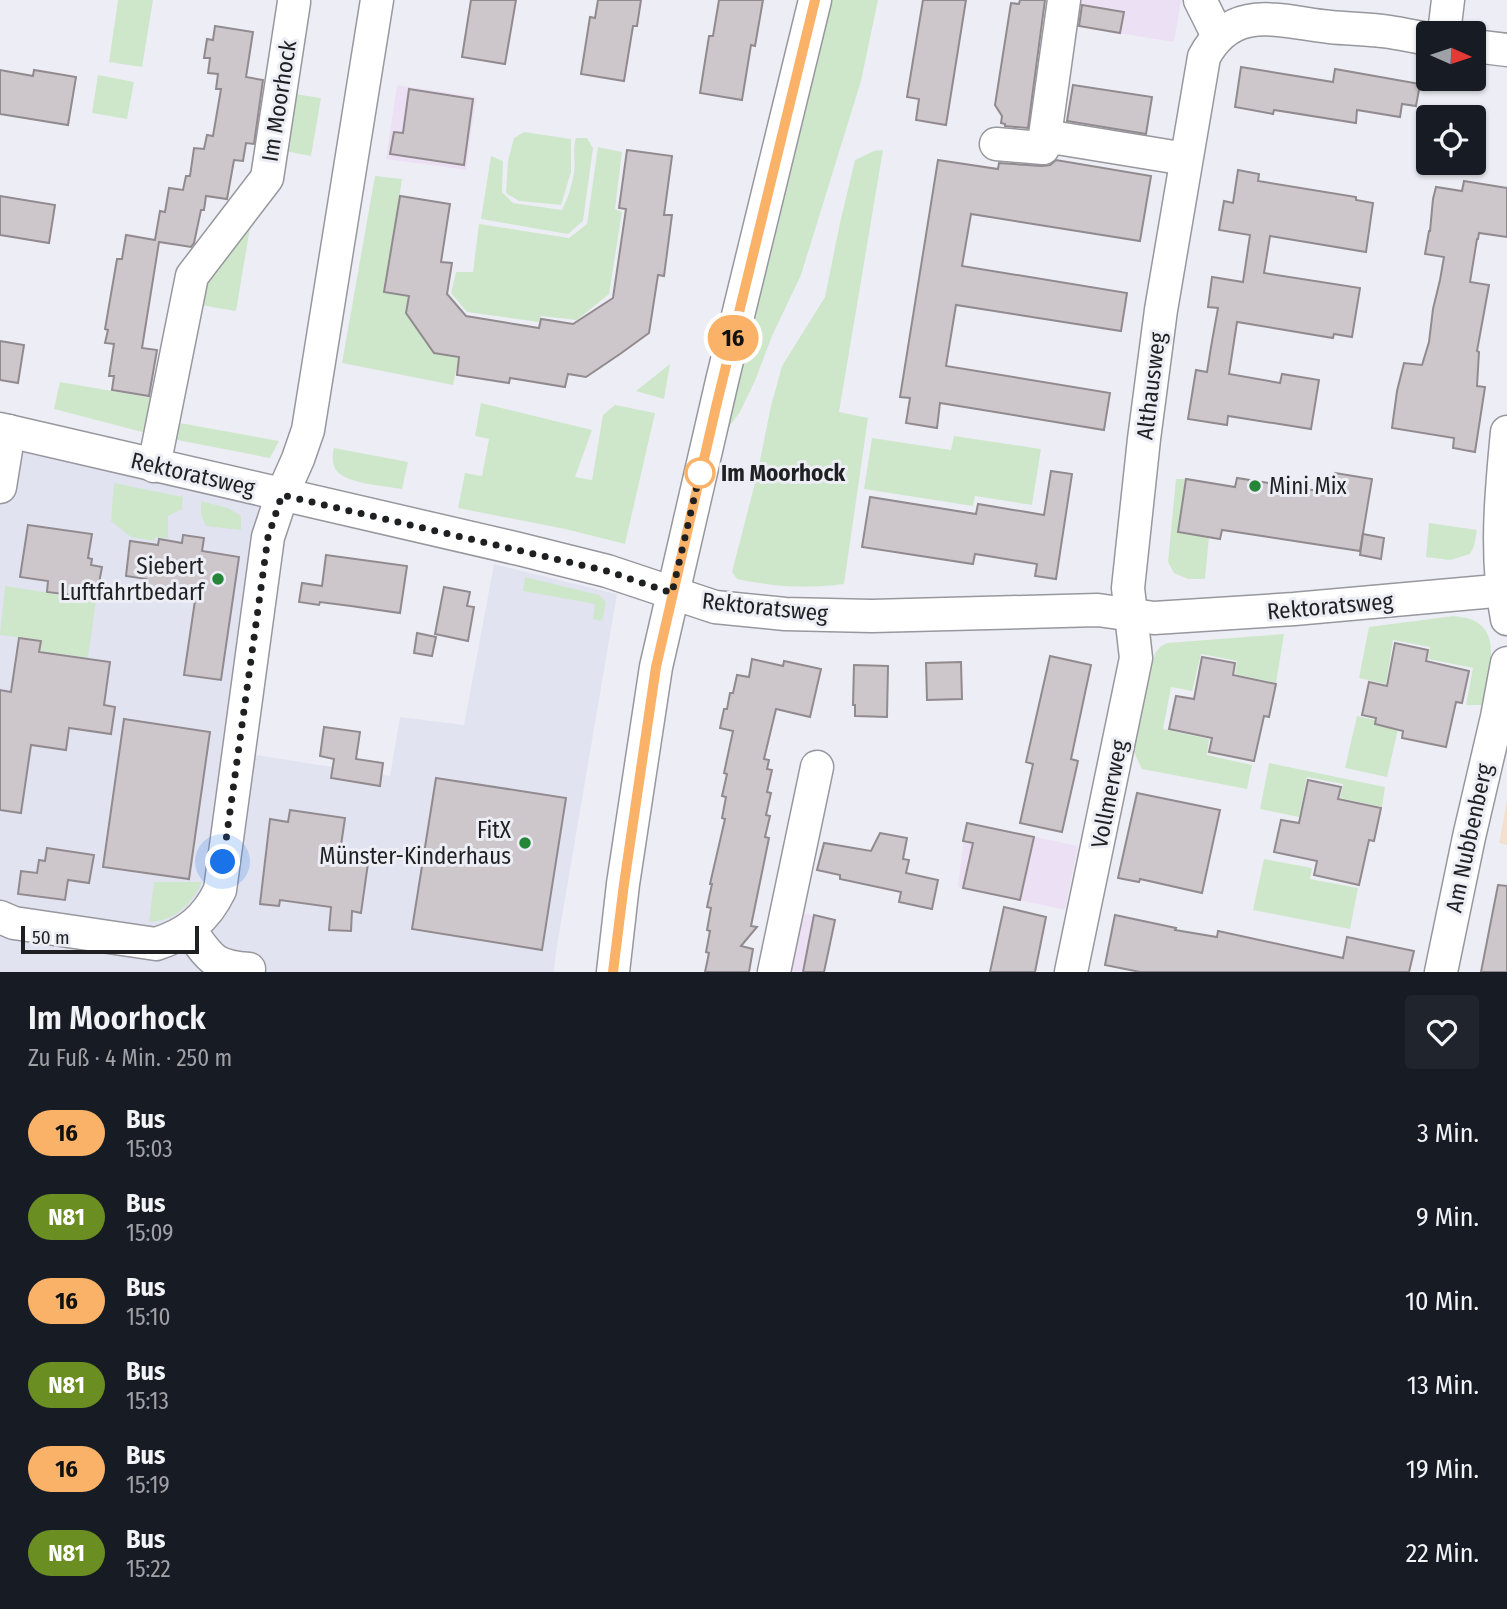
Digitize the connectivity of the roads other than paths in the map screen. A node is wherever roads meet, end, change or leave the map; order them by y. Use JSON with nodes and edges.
{"nodes":[{"id":1,"x":377,"y":0,"type":"edge"},
{"id":2,"x":815,"y":0,"type":"edge"},
{"id":3,"x":1064,"y":0,"type":"edge"},
{"id":4,"x":1199,"y":0,"type":"edge"},
{"id":5,"x":1448,"y":0,"type":"edge"},
{"id":6,"x":295,"y":2,"type":"dead end"},
{"id":7,"x":1445,"y":21,"type":"edge"},
{"id":8,"x":1218,"y":36,"type":"junction"},
{"id":9,"x":1416,"y":37,"type":"edge"},
{"id":10,"x":1486,"y":47,"type":"edge"},
{"id":11,"x":1507,"y":50,"type":"edge"},
{"id":12,"x":1045,"y":136,"type":"junction"},
{"id":13,"x":996,"y":144,"type":"dead end"},
{"id":14,"x":1186,"y":159,"type":"junction"},
{"id":15,"x":4,"y":430,"type":"edge"},
{"id":16,"x":1507,"y":432,"type":"edge"},
{"id":17,"x":154,"y":466,"type":"junction"},
{"id":18,"x":0,"y":487,"type":"edge"},
{"id":19,"x":282,"y":495,"type":"junction"},
{"id":20,"x":672,"y":593,"type":"junction"},
{"id":21,"x":1505,"y":600,"type":"edge"},
{"id":22,"x":1132,"y":615,"type":"junction"},
{"id":23,"x":1507,"y":663,"type":"edge"},
{"id":24,"x":817,"y":767,"type":"dead end"},
{"id":25,"x":0,"y":917,"type":"edge"},
{"id":26,"x":189,"y":929,"type":"junction"},
{"id":27,"x":249,"y":969,"type":"dead end"},
{"id":28,"x":613,"y":972,"type":"edge"},
{"id":29,"x":774,"y":972,"type":"edge"},
{"id":30,"x":1071,"y":972,"type":"edge"},
{"id":31,"x":1441,"y":972,"type":"edge"}],
"edges":[{"from":1,"to":19,"type":"street"},
{"from":2,"to":20,"type":"street"},
{"from":3,"to":12,"type":"street"},
{"from":4,"to":8,"type":"street"},
{"from":5,"to":7,"type":"street"},
{"from":6,"to":17,"type":"street","name":"Im Moorhock"},
{"from":8,"to":9,"type":"street"},
{"from":8,"to":14,"type":"street","name":"Althausweg"},
{"from":10,"to":11,"type":"street"},
{"from":12,"to":13,"type":"street"},
{"from":12,"to":14,"type":"street"},
{"from":14,"to":22,"type":"street","name":"Althausweg"},
{"from":15,"to":17,"type":"street","name":"Rektoratsweg"},
{"from":15,"to":18,"type":"street"},
{"from":16,"to":21,"type":"street"},
{"from":17,"to":19,"type":"street","name":"Rektoratsweg"},
{"from":19,"to":20,"type":"street","name":"Rektoratsweg"},
{"from":19,"to":26,"type":"street"},
{"from":20,"to":22,"type":"street","name":"Rektoratsweg"},
{"from":20,"to":28,"type":"street"},
{"from":21,"to":22,"type":"street","name":"Rektoratsweg"},
{"from":22,"to":30,"type":"street","name":"Vollmerweg"},
{"from":23,"to":31,"type":"street","name":"Am Nubbenberg"},
{"from":24,"to":29,"type":"street"},
{"from":25,"to":26,"type":"street"},
{"from":26,"to":27,"type":"street"}]}
